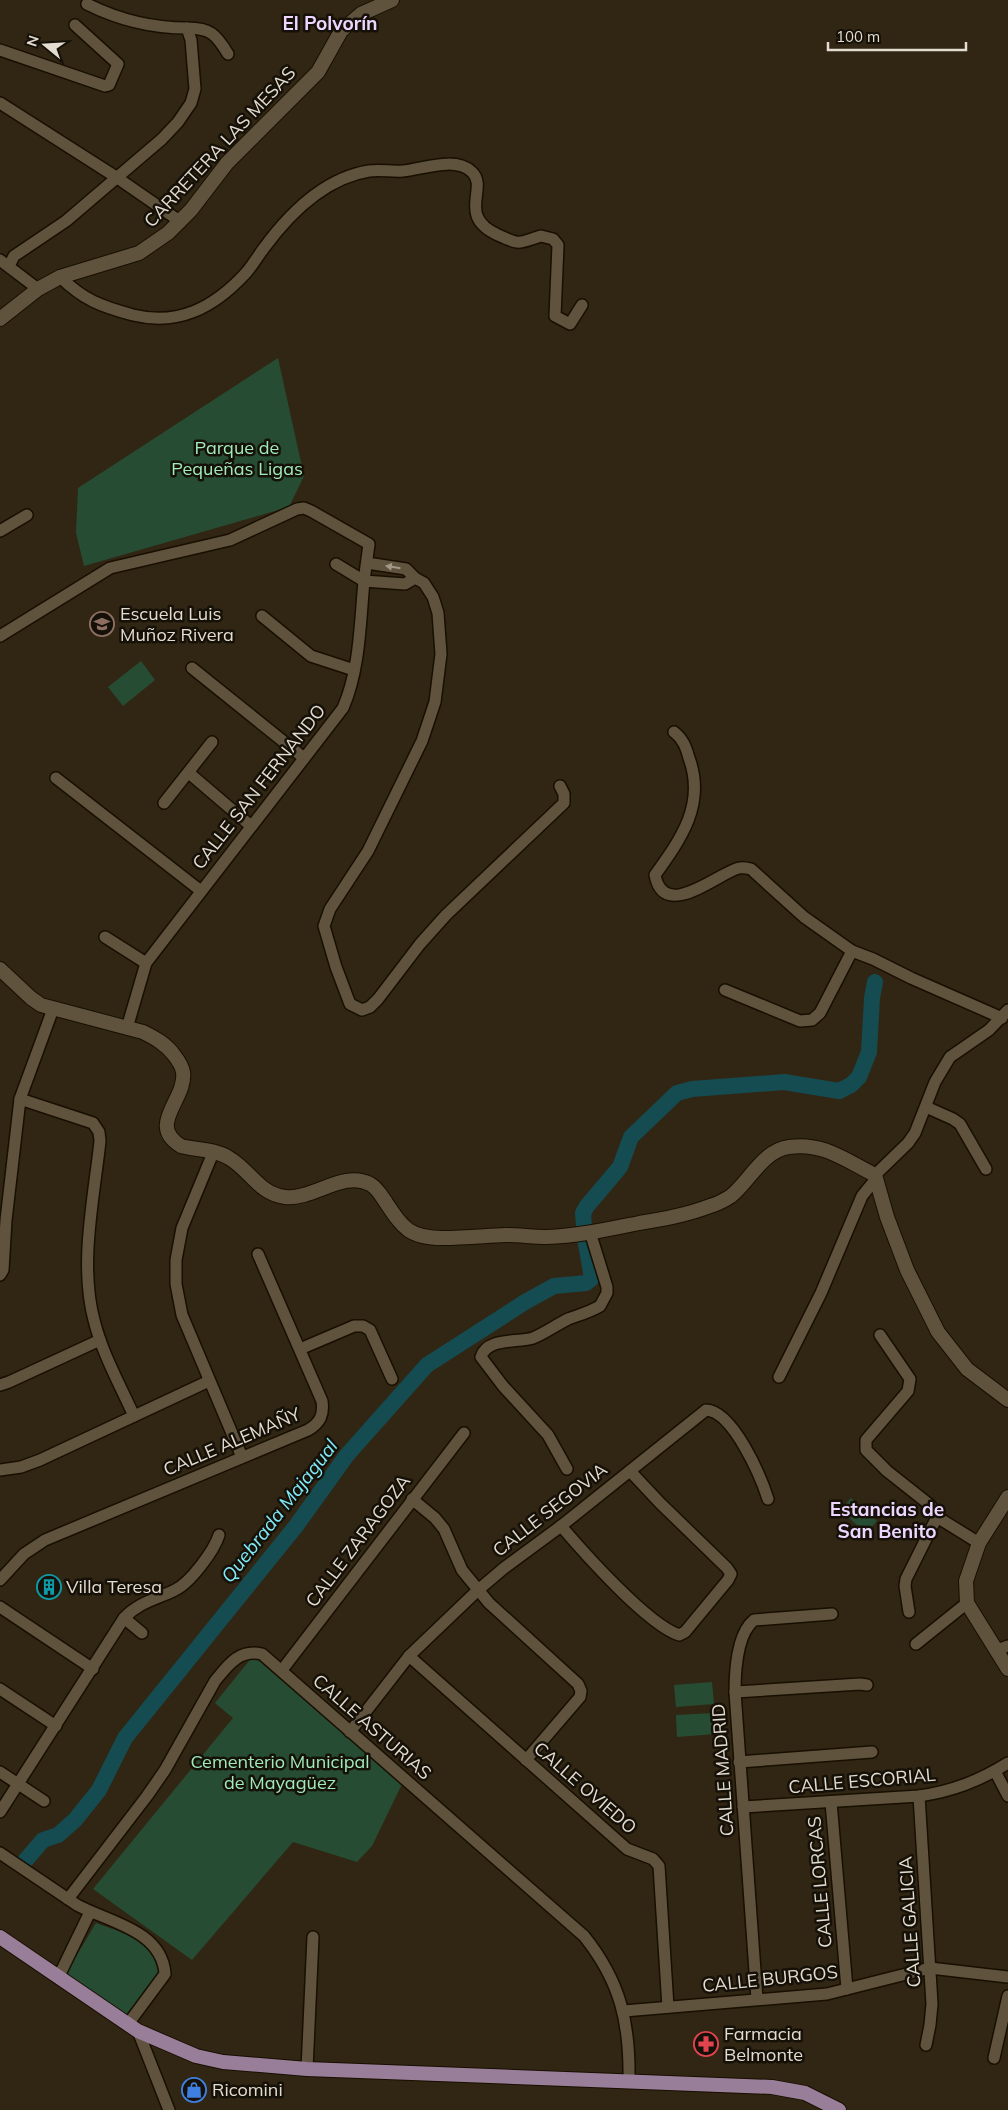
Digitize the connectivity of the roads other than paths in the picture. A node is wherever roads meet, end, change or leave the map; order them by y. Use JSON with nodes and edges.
{"nodes":[{"id":1,"x":392,"y":0,"type":"edge"},
{"id":2,"x":87,"y":4,"type":"dead end"},
{"id":3,"x":75,"y":25,"type":"dead end"},
{"id":4,"x":187,"y":28,"type":"junction"},
{"id":5,"x":0,"y":50,"type":"edge"},
{"id":6,"x":228,"y":54,"type":"dead end"},
{"id":7,"x":0,"y":103,"type":"edge"},
{"id":8,"x":116,"y":177,"type":"junction"},
{"id":9,"x":181,"y":222,"type":"junction"},
{"id":10,"x":4,"y":263,"type":"edge"},
{"id":11,"x":60,"y":277,"type":"junction"},
{"id":12,"x":38,"y":289,"type":"junction"},
{"id":13,"x":582,"y":305,"type":"dead end"},
{"id":14,"x":0,"y":318,"type":"edge"},
{"id":15,"x":27,"y":515,"type":"dead end"},
{"id":16,"x":0,"y":531,"type":"edge"},
{"id":17,"x":367,"y":563,"type":"junction"},
{"id":18,"x":336,"y":564,"type":"dead end"},
{"id":19,"x":415,"y":578,"type":"junction"},
{"id":20,"x":364,"y":581,"type":"junction"},
{"id":21,"x":262,"y":616,"type":"dead end"},
{"id":22,"x":0,"y":636,"type":"edge"},
{"id":23,"x":192,"y":668,"type":"dead end"},
{"id":24,"x":354,"y":670,"type":"junction"},
{"id":25,"x":674,"y":732,"type":"dead end"},
{"id":26,"x":212,"y":742,"type":"dead end"},
{"id":27,"x":304,"y":758,"type":"junction"},
{"id":28,"x":188,"y":773,"type":"junction"},
{"id":29,"x":56,"y":778,"type":"dead end"},
{"id":30,"x":560,"y":786,"type":"dead end"},
{"id":31,"x":164,"y":803,"type":"dead end"},
{"id":32,"x":251,"y":826,"type":"junction"},
{"id":33,"x":201,"y":891,"type":"junction"},
{"id":34,"x":104,"y":937,"type":"dead end"},
{"id":35,"x":852,"y":951,"type":"junction"},
{"id":36,"x":146,"y":963,"type":"junction"},
{"id":37,"x":0,"y":969,"type":"edge"},
{"id":38,"x":726,"y":990,"type":"dead end"},
{"id":39,"x":53,"y":1009,"type":"junction"},
{"id":40,"x":1005,"y":1014,"type":"edge"},
{"id":41,"x":127,"y":1028,"type":"junction"},
{"id":42,"x":20,"y":1099,"type":"junction"},
{"id":43,"x":926,"y":1107,"type":"junction"},
{"id":44,"x":213,"y":1153,"type":"junction"},
{"id":45,"x":986,"y":1169,"type":"dead end"},
{"id":46,"x":875,"y":1177,"type":"junction"},
{"id":47,"x":3,"y":1220,"type":"edge"},
{"id":48,"x":590,"y":1232,"type":"junction"},
{"id":49,"x":258,"y":1254,"type":"dead end"},
{"id":50,"x":0,"y":1275,"type":"edge"},
{"id":51,"x":880,"y":1335,"type":"dead end"},
{"id":52,"x":100,"y":1340,"type":"junction"},
{"id":53,"x":300,"y":1349,"type":"junction"},
{"id":54,"x":779,"y":1377,"type":"dead end"},
{"id":55,"x":392,"y":1379,"type":"dead end"},
{"id":56,"x":209,"y":1380,"type":"junction"},
{"id":57,"x":0,"y":1385,"type":"edge"},
{"id":58,"x":1008,"y":1400,"type":"edge"},
{"id":59,"x":134,"y":1416,"type":"junction"},
{"id":60,"x":464,"y":1433,"type":"dead end"},
{"id":61,"x":242,"y":1457,"type":"junction"},
{"id":62,"x":567,"y":1469,"type":"dead end"},
{"id":63,"x":0,"y":1470,"type":"edge"},
{"id":64,"x":630,"y":1470,"type":"junction"},
{"id":65,"x":1008,"y":1497,"type":"edge"},
{"id":66,"x":412,"y":1499,"type":"junction"},
{"id":67,"x":768,"y":1499,"type":"dead end"},
{"id":68,"x":937,"y":1517,"type":"junction"},
{"id":69,"x":561,"y":1526,"type":"junction"},
{"id":70,"x":219,"y":1535,"type":"dead end"},
{"id":71,"x":979,"y":1543,"type":"junction"},
{"id":72,"x":0,"y":1580,"type":"edge"},
{"id":73,"x":478,"y":1591,"type":"junction"},
{"id":74,"x":967,"y":1603,"type":"junction"},
{"id":75,"x":0,"y":1607,"type":"edge"},
{"id":76,"x":909,"y":1612,"type":"dead end"},
{"id":77,"x":832,"y":1614,"type":"dead end"},
{"id":78,"x":124,"y":1618,"type":"junction"},
{"id":79,"x":142,"y":1633,"type":"dead end"},
{"id":80,"x":916,"y":1644,"type":"dead end"},
{"id":81,"x":1002,"y":1648,"type":"edge"},
{"id":82,"x":409,"y":1656,"type":"junction"},
{"id":83,"x":94,"y":1669,"type":"junction"},
{"id":84,"x":1008,"y":1669,"type":"edge"},
{"id":85,"x":282,"y":1670,"type":"junction"},
{"id":86,"x":867,"y":1685,"type":"dead end"},
{"id":87,"x":0,"y":1689,"type":"edge"},
{"id":88,"x":735,"y":1692,"type":"junction"},
{"id":89,"x":56,"y":1726,"type":"junction"},
{"id":90,"x":350,"y":1732,"type":"junction"},
{"id":91,"x":872,"y":1752,"type":"dead end"},
{"id":92,"x":526,"y":1760,"type":"junction"},
{"id":93,"x":739,"y":1762,"type":"junction"},
{"id":94,"x":1008,"y":1763,"type":"edge"},
{"id":95,"x":995,"y":1771,"type":"junction"},
{"id":96,"x":0,"y":1772,"type":"edge"},
{"id":97,"x":19,"y":1784,"type":"junction"},
{"id":98,"x":919,"y":1796,"type":"junction"},
{"id":99,"x":1008,"y":1796,"type":"edge"},
{"id":100,"x":44,"y":1801,"type":"dead end"},
{"id":101,"x":831,"y":1802,"type":"junction"},
{"id":102,"x":743,"y":1807,"type":"junction"},
{"id":103,"x":0,"y":1812,"type":"edge"},
{"id":104,"x":0,"y":1853,"type":"edge"},
{"id":105,"x":68,"y":1899,"type":"junction"},
{"id":106,"x":90,"y":1912,"type":"junction"},
{"id":107,"x":0,"y":1937,"type":"edge"},
{"id":108,"x":313,"y":1937,"type":"dead end"},
{"id":109,"x":930,"y":1968,"type":"junction"},
{"id":110,"x":1008,"y":1977,"type":"edge"},
{"id":111,"x":58,"y":1978,"type":"junction"},
{"id":112,"x":847,"y":1989,"type":"junction"},
{"id":113,"x":1008,"y":1996,"type":"edge"},
{"id":114,"x":756,"y":2000,"type":"junction"},
{"id":115,"x":668,"y":2007,"type":"junction"},
{"id":116,"x":624,"y":2011,"type":"junction"},
{"id":117,"x":133,"y":2027,"type":"junction"},
{"id":118,"x":926,"y":2045,"type":"dead end"},
{"id":119,"x":994,"y":2058,"type":"dead end"},
{"id":120,"x":307,"y":2069,"type":"junction"},
{"id":121,"x":629,"y":2081,"type":"junction"},
{"id":122,"x":169,"y":2110,"type":"edge"},
{"id":123,"x":839,"y":2110,"type":"edge"}],
"edges":[{"from":1,"to":9,"type":"street","name":"CARRETERA LAS MESAS"},
{"from":2,"to":4,"type":"street"},
{"from":3,"to":5,"type":"street"},
{"from":4,"to":6,"type":"street"},
{"from":4,"to":8,"type":"street"},
{"from":7,"to":8,"type":"street"},
{"from":8,"to":9,"type":"street"},
{"from":8,"to":10,"type":"street"},
{"from":9,"to":11,"type":"street","name":"CARRETERA LAS MESAS"},
{"from":10,"to":12,"type":"street"},
{"from":11,"to":12,"type":"street","name":"CARRETERA LAS MESAS"},
{"from":11,"to":13,"type":"street"},
{"from":12,"to":14,"type":"street","name":"CARRETERA LAS MESAS"},
{"from":15,"to":16,"type":"street"},
{"from":19,"to":17,"type":"street","one_way":true},
{"from":17,"to":20,"type":"street","name":"CALLE SAN FERNANDO"},
{"from":17,"to":22,"type":"street","name":"CALLE SAN FERNANDO"},
{"from":18,"to":20,"type":"street"},
{"from":19,"to":20,"type":"street"},
{"from":19,"to":30,"type":"street"},
{"from":20,"to":24,"type":"street","name":"CALLE SAN FERNANDO"},
{"from":21,"to":24,"type":"street"},
{"from":23,"to":27,"type":"street"},
{"from":24,"to":27,"type":"street","name":"CALLE SAN FERNANDO"},
{"from":25,"to":35,"type":"street"},
{"from":26,"to":28,"type":"street"},
{"from":27,"to":32,"type":"street","name":"CALLE SAN FERNANDO"},
{"from":28,"to":31,"type":"street"},
{"from":28,"to":32,"type":"street"},
{"from":29,"to":33,"type":"street"},
{"from":32,"to":33,"type":"street","name":"CALLE SAN FERNANDO"},
{"from":33,"to":36,"type":"street","name":"CALLE SAN FERNANDO"},
{"from":34,"to":36,"type":"street"},
{"from":35,"to":38,"type":"street"},
{"from":35,"to":40,"type":"street"},
{"from":36,"to":41,"type":"street","name":"CALLE SAN FERNANDO"},
{"from":37,"to":39,"type":"street"},
{"from":39,"to":41,"type":"street"},
{"from":39,"to":42,"type":"street"},
{"from":40,"to":43,"type":"street"},
{"from":41,"to":44,"type":"street"},
{"from":42,"to":47,"type":"street"},
{"from":42,"to":52,"type":"street"},
{"from":43,"to":45,"type":"street"},
{"from":43,"to":46,"type":"street"},
{"from":44,"to":48,"type":"street"},
{"from":44,"to":56,"type":"street"},
{"from":46,"to":48,"type":"street"},
{"from":46,"to":54,"type":"street"},
{"from":46,"to":58,"type":"street"},
{"from":47,"to":50,"type":"street"},
{"from":48,"to":62,"type":"street"},
{"from":49,"to":53,"type":"street","name":"CALLE ALEMAÑY"},
{"from":51,"to":68,"type":"street"},
{"from":52,"to":57,"type":"street"},
{"from":52,"to":59,"type":"street"},
{"from":53,"to":55,"type":"street"},
{"from":53,"to":61,"type":"street","name":"CALLE ALEMAÑY"},
{"from":56,"to":59,"type":"street"},
{"from":56,"to":61,"type":"street"},
{"from":59,"to":63,"type":"street"},
{"from":60,"to":66,"type":"street","name":"CALLE ZARAGOZA"},
{"from":61,"to":72,"type":"street","name":"CALLE ALEMAÑY"},
{"from":64,"to":67,"type":"street","name":"CALLE SEGOVIA"},
{"from":64,"to":69,"type":"street","name":"CALLE SEGOVIA"},
{"from":64,"to":69,"type":"street"},
{"from":65,"to":71,"type":"street"},
{"from":66,"to":73,"type":"street"},
{"from":66,"to":85,"type":"street","name":"CALLE ZARAGOZA"},
{"from":68,"to":71,"type":"street"},
{"from":68,"to":76,"type":"street"},
{"from":69,"to":73,"type":"street","name":"CALLE SEGOVIA"},
{"from":70,"to":78,"type":"street"},
{"from":71,"to":74,"type":"street"},
{"from":73,"to":82,"type":"street","name":"CALLE SEGOVIA"},
{"from":73,"to":92,"type":"street"},
{"from":74,"to":80,"type":"street"},
{"from":74,"to":81,"type":"street"},
{"from":75,"to":83,"type":"street"},
{"from":77,"to":88,"type":"street","name":"CALLE MADRID"},
{"from":78,"to":79,"type":"street"},
{"from":78,"to":83,"type":"street"},
{"from":81,"to":84,"type":"street"},
{"from":82,"to":90,"type":"street","name":"CALLE SEGOVIA"},
{"from":82,"to":92,"type":"street","name":"CALLE OVIEDO"},
{"from":83,"to":89,"type":"street"},
{"from":85,"to":90,"type":"street","name":"CALLE ASTURIAS"},
{"from":85,"to":105,"type":"street","name":"CALLE ASTURIAS"},
{"from":86,"to":88,"type":"street"},
{"from":87,"to":89,"type":"street"},
{"from":88,"to":93,"type":"street","name":"CALLE MADRID"},
{"from":89,"to":97,"type":"street"},
{"from":90,"to":116,"type":"street","name":"CALLE ASTURIAS"},
{"from":91,"to":93,"type":"street"},
{"from":92,"to":115,"type":"street","name":"CALLE OVIEDO"},
{"from":93,"to":102,"type":"street","name":"CALLE MADRID"},
{"from":94,"to":95,"type":"street","name":"CALLE ESCORIAL"},
{"from":95,"to":98,"type":"street","name":"CALLE ESCORIAL"},
{"from":95,"to":99,"type":"street"},
{"from":96,"to":97,"type":"street"},
{"from":97,"to":100,"type":"street"},
{"from":97,"to":103,"type":"street"},
{"from":98,"to":101,"type":"street","name":"CALLE ESCORIAL"},
{"from":98,"to":109,"type":"street","name":"CALLE GALICIA"},
{"from":101,"to":102,"type":"street","name":"CALLE ESCORIAL"},
{"from":101,"to":112,"type":"street","name":"CALLE LORCAS"},
{"from":102,"to":114,"type":"street","name":"CALLE MADRID"},
{"from":104,"to":105,"type":"street"},
{"from":105,"to":106,"type":"street"},
{"from":106,"to":111,"type":"street"},
{"from":106,"to":117,"type":"street"},
{"from":107,"to":111,"type":"main road"},
{"from":108,"to":120,"type":"street"},
{"from":109,"to":110,"type":"street","name":"CALLE BURGOS"},
{"from":109,"to":112,"type":"street","name":"CALLE BURGOS"},
{"from":109,"to":118,"type":"street","name":"CALLE GALICIA"},
{"from":111,"to":117,"type":"main road"},
{"from":112,"to":114,"type":"street","name":"CALLE BURGOS"},
{"from":113,"to":119,"type":"street"},
{"from":114,"to":115,"type":"street","name":"CALLE BURGOS"},
{"from":115,"to":116,"type":"street","name":"CALLE BURGOS"},
{"from":116,"to":121,"type":"street","name":"CALLE ASTURIAS"},
{"from":117,"to":120,"type":"main road"},
{"from":117,"to":122,"type":"street"},
{"from":120,"to":121,"type":"main road"},
{"from":121,"to":123,"type":"main road"}]}
